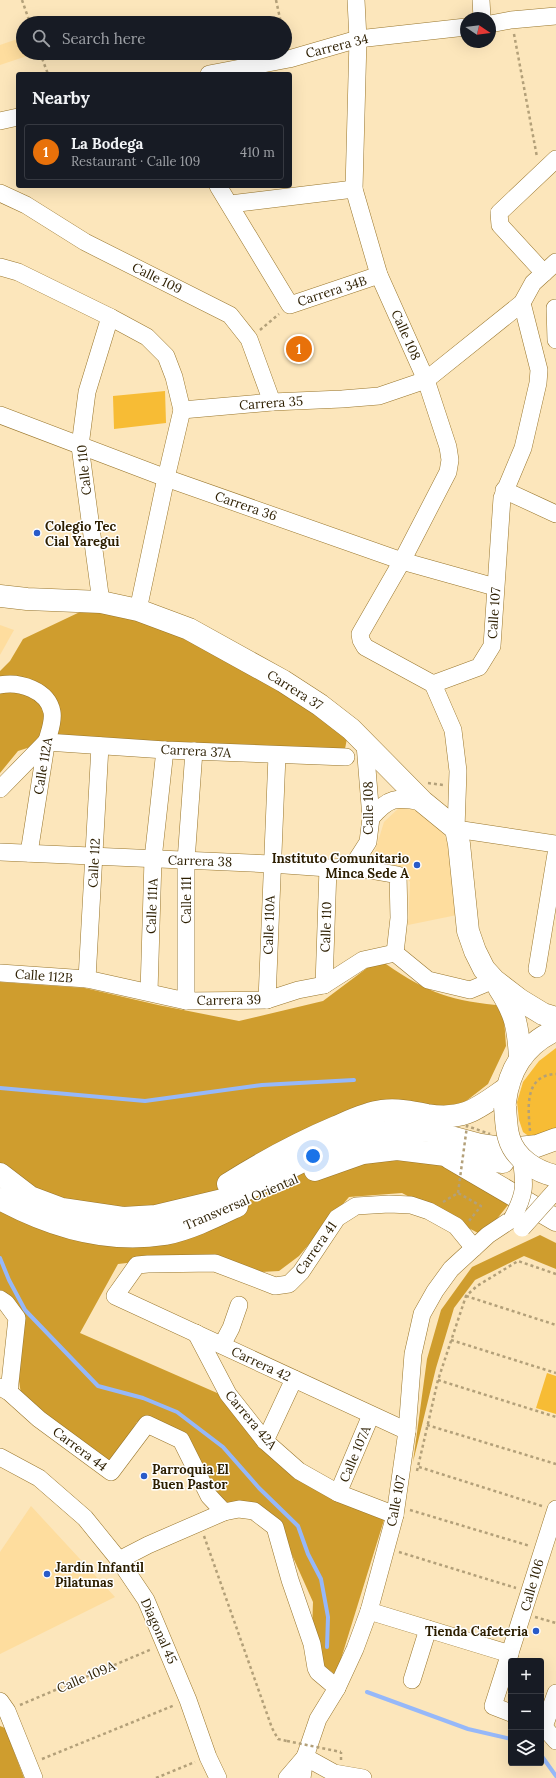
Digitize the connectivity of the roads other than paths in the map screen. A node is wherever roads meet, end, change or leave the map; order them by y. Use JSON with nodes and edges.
{"nodes":[{"id":1,"x":356,"y":0,"type":"edge"},
{"id":2,"x":481,"y":0,"type":"edge"},
{"id":3,"x":482,"y":12,"type":"edge"},
{"id":4,"x":556,"y":16,"type":"edge"},
{"id":5,"x":496,"y":23,"type":"edge"},
{"id":6,"x":460,"y":28,"type":"edge"},
{"id":7,"x":358,"y":39,"type":"junction"},
{"id":8,"x":292,"y":58,"type":"edge"},
{"id":9,"x":284,"y":60,"type":"edge"},
{"id":10,"x":220,"y":72,"type":"edge"},
{"id":11,"x":16,"y":117,"type":"edge"},
{"id":12,"x":0,"y":121,"type":"edge"},
{"id":13,"x":556,"y":159,"type":"edge"},
{"id":14,"x":219,"y":188,"type":"edge"},
{"id":15,"x":354,"y":189,"type":"junction"},
{"id":16,"x":0,"y":193,"type":"edge"},
{"id":17,"x":230,"y":204,"type":"junction"},
{"id":18,"x":0,"y":267,"type":"edge"},
{"id":19,"x":550,"y":267,"type":"edge"},
{"id":20,"x":379,"y":275,"type":"junction"},
{"id":21,"x":522,"y":303,"type":"junction"},
{"id":22,"x":554,"y":308,"type":"dead end"},
{"id":23,"x":110,"y":317,"type":"junction"},
{"id":24,"x":556,"y":340,"type":"edge"},
{"id":25,"x":426,"y":380,"type":"junction"},
{"id":26,"x":272,"y":402,"type":"junction"},
{"id":27,"x":182,"y":410,"type":"junction"},
{"id":28,"x":0,"y":416,"type":"edge"},
{"id":29,"x":80,"y":446,"type":"junction"},
{"id":30,"x":166,"y":478,"type":"junction"},
{"id":31,"x":504,"y":490,"type":"junction"},
{"id":32,"x":556,"y":514,"type":"edge"},
{"id":33,"x":402,"y":561,"type":"junction"},
{"id":34,"x":496,"y":587,"type":"junction"},
{"id":35,"x":0,"y":596,"type":"edge"},
{"id":36,"x":100,"y":602,"type":"junction"},
{"id":37,"x":138,"y":610,"type":"junction"},
{"id":38,"x":433,"y":684,"type":"junction"},
{"id":39,"x":0,"y":685,"type":"edge"},
{"id":40,"x":46,"y":742,"type":"junction"},
{"id":41,"x":365,"y":744,"type":"junction"},
{"id":42,"x":100,"y":746,"type":"junction"},
{"id":43,"x":165,"y":750,"type":"junction"},
{"id":44,"x":194,"y":751,"type":"junction"},
{"id":45,"x":277,"y":755,"type":"junction"},
{"id":46,"x":346,"y":757,"type":"dead end"},
{"id":47,"x":0,"y":789,"type":"edge"},
{"id":48,"x":422,"y":802,"type":"junction"},
{"id":49,"x":371,"y":818,"type":"junction"},
{"id":50,"x":456,"y":829,"type":"junction"},
{"id":51,"x":556,"y":844,"type":"edge"},
{"id":52,"x":0,"y":852,"type":"edge"},
{"id":53,"x":29,"y":853,"type":"junction"},
{"id":54,"x":556,"y":854,"type":"edge"},
{"id":55,"x":94,"y":856,"type":"junction"},
{"id":56,"x":153,"y":859,"type":"junction"},
{"id":57,"x":186,"y":861,"type":"junction"},
{"id":58,"x":271,"y":864,"type":"junction"},
{"id":59,"x":352,"y":867,"type":"junction"},
{"id":60,"x":328,"y":868,"type":"junction"},
{"id":61,"x":395,"y":954,"type":"junction"},
{"id":62,"x":537,"y":969,"type":"dead end"},
{"id":63,"x":0,"y":972,"type":"edge"},
{"id":64,"x":87,"y":979,"type":"junction"},
{"id":65,"x":494,"y":980,"type":"junction"},
{"id":66,"x":324,"y":985,"type":"junction"},
{"id":67,"x":149,"y":992,"type":"junction"},
{"id":68,"x":267,"y":1000,"type":"junction"},
{"id":69,"x":186,"y":1001,"type":"junction"},
{"id":70,"x":556,"y":1018,"type":"edge"},
{"id":71,"x":556,"y":1030,"type":"edge"},
{"id":72,"x":520,"y":1057,"type":"junction"},
{"id":73,"x":507,"y":1088,"type":"junction"},
{"id":74,"x":556,"y":1139,"type":"edge"},
{"id":75,"x":444,"y":1154,"type":"junction"},
{"id":76,"x":556,"y":1155,"type":"edge"},
{"id":77,"x":521,"y":1157,"type":"junction"},
{"id":78,"x":0,"y":1174,"type":"edge"},
{"id":79,"x":556,"y":1176,"type":"edge"},
{"id":80,"x":556,"y":1190,"type":"edge"},
{"id":81,"x":0,"y":1199,"type":"edge"},
{"id":82,"x":208,"y":1203,"type":"junction"},
{"id":83,"x":556,"y":1220,"type":"edge"},
{"id":84,"x":517,"y":1224,"type":"junction"},
{"id":85,"x":474,"y":1248,"type":"junction"},
{"id":86,"x":115,"y":1296,"type":"joint"},
{"id":87,"x":0,"y":1299,"type":"edge"},
{"id":88,"x":239,"y":1305,"type":"dead end"},
{"id":89,"x":196,"y":1333,"type":"junction"},
{"id":90,"x":222,"y":1345,"type":"junction"},
{"id":91,"x":294,"y":1379,"type":"junction"},
{"id":92,"x":5,"y":1390,"type":"edge"},
{"id":93,"x":371,"y":1415,"type":"junction"},
{"id":94,"x":408,"y":1432,"type":"junction"},
{"id":95,"x":265,"y":1441,"type":"junction"},
{"id":96,"x":0,"y":1457,"type":"edge"},
{"id":97,"x":338,"y":1493,"type":"junction"},
{"id":98,"x":556,"y":1510,"type":"edge"},
{"id":99,"x":224,"y":1512,"type":"junction"},
{"id":100,"x":403,"y":1514,"type":"junction"},
{"id":101,"x":119,"y":1560,"type":"junction"},
{"id":102,"x":369,"y":1611,"type":"junction"},
{"id":103,"x":428,"y":1628,"type":"junction"},
{"id":104,"x":510,"y":1654,"type":"junction"},
{"id":105,"x":412,"y":1680,"type":"dead end"},
{"id":106,"x":337,"y":1688,"type":"junction"},
{"id":107,"x":556,"y":1693,"type":"edge"},
{"id":108,"x":3,"y":1706,"type":"edge"},
{"id":109,"x":508,"y":1712,"type":"edge"},
{"id":110,"x":544,"y":1723,"type":"edge"},
{"id":111,"x":544,"y":1727,"type":"edge"},
{"id":112,"x":556,"y":1741,"type":"edge"},
{"id":113,"x":305,"y":1757,"type":"junction"},
{"id":114,"x":216,"y":1770,"type":"edge"},
{"id":115,"x":31,"y":1772,"type":"edge"},
{"id":116,"x":286,"y":1778,"type":"edge"},
{"id":117,"x":302,"y":1778,"type":"edge"},
{"id":118,"x":363,"y":1778,"type":"edge"}],
"edges":[{"from":1,"to":7,"type":"street","name":"Calle 108"},
{"from":2,"to":3,"type":"street"},
{"from":4,"to":5,"type":"street"},
{"from":6,"to":7,"type":"street","name":"Carrera 34"},
{"from":7,"to":8,"type":"street","name":"Carrera 34"},
{"from":7,"to":15,"type":"street","name":"Calle 108"},
{"from":9,"to":10,"type":"street","name":"Carrera 34"},
{"from":11,"to":12,"type":"street"},
{"from":13,"to":19,"type":"street"},
{"from":14,"to":17,"type":"street"},
{"from":15,"to":17,"type":"street"},
{"from":15,"to":20,"type":"street","name":"Calle 108"},
{"from":16,"to":26,"type":"street","name":"Calle 109"},
{"from":17,"to":20,"type":"street","name":"Carrera 34B"},
{"from":18,"to":23,"type":"street"},
{"from":19,"to":21,"type":"street","name":"Carrera 35"},
{"from":20,"to":25,"type":"street","name":"Calle 108"},
{"from":21,"to":25,"type":"street","name":"Carrera 35"},
{"from":21,"to":31,"type":"street","name":"Calle 107"},
{"from":22,"to":24,"type":"street"},
{"from":23,"to":27,"type":"street"},
{"from":23,"to":29,"type":"street","name":"Calle 110"},
{"from":25,"to":26,"type":"street","name":"Carrera 35"},
{"from":25,"to":33,"type":"street","name":"Calle 108"},
{"from":26,"to":27,"type":"street","name":"Carrera 35"},
{"from":27,"to":30,"type":"street"},
{"from":28,"to":29,"type":"street","name":"Carrera 36"},
{"from":29,"to":30,"type":"street","name":"Carrera 36"},
{"from":29,"to":36,"type":"street","name":"Calle 110"},
{"from":30,"to":33,"type":"street","name":"Carrera 36"},
{"from":30,"to":37,"type":"street"},
{"from":31,"to":32,"type":"street"},
{"from":31,"to":34,"type":"street","name":"Calle 107"},
{"from":33,"to":34,"type":"street","name":"Carrera 36"},
{"from":33,"to":38,"type":"street","name":"Calle 108"},
{"from":34,"to":38,"type":"street","name":"Calle 107"},
{"from":35,"to":36,"type":"main road","name":"Carrera 37"},
{"from":36,"to":37,"type":"main road","name":"Carrera 37"},
{"from":37,"to":41,"type":"main road","name":"Carrera 37"},
{"from":38,"to":50,"type":"street"},
{"from":39,"to":40,"type":"street","name":"Calle 112A"},
{"from":40,"to":42,"type":"street","name":"Carrera 37A"},
{"from":40,"to":47,"type":"street"},
{"from":40,"to":53,"type":"street","name":"Calle 112A"},
{"from":41,"to":48,"type":"main road","name":"Carrera 37"},
{"from":41,"to":49,"type":"street","name":"Calle 108"},
{"from":42,"to":43,"type":"street","name":"Carrera 37A"},
{"from":42,"to":55,"type":"street","name":"Calle 112"},
{"from":43,"to":44,"type":"street","name":"Carrera 37A"},
{"from":43,"to":56,"type":"street","name":"Calle 111A"},
{"from":44,"to":45,"type":"street","name":"Carrera 37A"},
{"from":44,"to":57,"type":"street","name":"Calle 111"},
{"from":45,"to":46,"type":"street","name":"Carrera 37A"},
{"from":45,"to":58,"type":"street","name":"Calle 110A"},
{"from":48,"to":49,"type":"street"},
{"from":48,"to":50,"type":"main road","name":"Carrera 37"},
{"from":49,"to":59,"type":"street","name":"Calle 108"},
{"from":50,"to":51,"type":"street","name":"Carrera 37"},
{"from":50,"to":65,"type":"main road"},
{"from":52,"to":53,"type":"street","name":"Carrera 38"},
{"from":53,"to":55,"type":"street","name":"Carrera 38"},
{"from":54,"to":62,"type":"street"},
{"from":55,"to":56,"type":"street","name":"Carrera 38"},
{"from":55,"to":64,"type":"street","name":"Calle 112"},
{"from":56,"to":57,"type":"street","name":"Carrera 38"},
{"from":56,"to":67,"type":"street","name":"Calle 111A"},
{"from":57,"to":58,"type":"street","name":"Carrera 38"},
{"from":57,"to":69,"type":"street","name":"Calle 111"},
{"from":58,"to":60,"type":"street","name":"Carrera 38"},
{"from":58,"to":68,"type":"street","name":"Calle 110A"},
{"from":59,"to":60,"type":"street","name":"Carrera 38"},
{"from":59,"to":61,"type":"street","name":"Carrera 38"},
{"from":60,"to":66,"type":"street","name":"Calle 110"},
{"from":61,"to":65,"type":"street"},
{"from":61,"to":66,"type":"street","name":"Carrera 39"},
{"from":63,"to":64,"type":"street","name":"Calle 112B"},
{"from":64,"to":67,"type":"street","name":"Carrera 39"},
{"from":65,"to":70,"type":"main road"},
{"from":65,"to":72,"type":"main road"},
{"from":66,"to":68,"type":"street","name":"Carrera 39"},
{"from":67,"to":69,"type":"street","name":"Carrera 39"},
{"from":68,"to":69,"type":"street","name":"Carrera 39"},
{"from":71,"to":72,"type":"main road"},
{"from":72,"to":73,"type":"main road"},
{"from":73,"to":77,"type":"main road","bridge":true},
{"from":73,"to":82,"type":"main road"},
{"from":74,"to":82,"type":"main road","name":"Transversal Oriental"},
{"from":75,"to":76,"type":"main road","name":"Transversal Oriental"},
{"from":75,"to":81,"type":"main road","name":"Transversal Oriental"},
{"from":75,"to":83,"type":"main road"},
{"from":77,"to":79,"type":"main road","bridge":true},
{"from":77,"to":84,"type":"street","bridge":true},
{"from":78,"to":82,"type":"main road","name":"Transversal Oriental"},
{"from":80,"to":84,"type":"street","name":"Calle 107","bridge":true},
{"from":84,"to":85,"type":"street","name":"Calle 107"},
{"from":85,"to":86,"type":"street","name":"Carrera 41"},
{"from":85,"to":94,"type":"street","name":"Calle 107"},
{"from":86,"to":89,"type":"street","name":"Carrera 42"},
{"from":87,"to":92,"type":"street"},
{"from":88,"to":90,"type":"street"},
{"from":89,"to":90,"type":"street","name":"Carrera 42"},
{"from":89,"to":95,"type":"street","name":"Carrera 42A"},
{"from":90,"to":91,"type":"street","name":"Carrera 42"},
{"from":91,"to":93,"type":"street","name":"Carrera 42"},
{"from":91,"to":95,"type":"street"},
{"from":92,"to":99,"type":"street","name":"Carrera 44"},
{"from":93,"to":94,"type":"street","name":"Carrera 42"},
{"from":93,"to":97,"type":"street","name":"Calle 107A"},
{"from":94,"to":100,"type":"street","name":"Calle 107"},
{"from":95,"to":97,"type":"street","name":"Carrera 42A"},
{"from":96,"to":101,"type":"street","name":"Diagonal 45"},
{"from":97,"to":100,"type":"street","name":"Carrera 42A"},
{"from":98,"to":104,"type":"street","name":"Calle 106"},
{"from":99,"to":101,"type":"street"},
{"from":99,"to":106,"type":"street"},
{"from":100,"to":102,"type":"street","name":"Calle 107"},
{"from":101,"to":114,"type":"street","name":"Diagonal 45"},
{"from":102,"to":103,"type":"street"},
{"from":102,"to":106,"type":"street","name":"Calle 107"},
{"from":103,"to":104,"type":"street"},
{"from":103,"to":105,"type":"street"},
{"from":104,"to":109,"type":"street","name":"Calle 106"},
{"from":106,"to":113,"type":"street","name":"Calle 107"},
{"from":107,"to":110,"type":"street"},
{"from":108,"to":115,"type":"street"},
{"from":111,"to":112,"type":"street"},
{"from":113,"to":116,"type":"street","name":"Calle 107"},
{"from":113,"to":117,"type":"street","name":"Calle 107"},
{"from":113,"to":118,"type":"street"}]}
